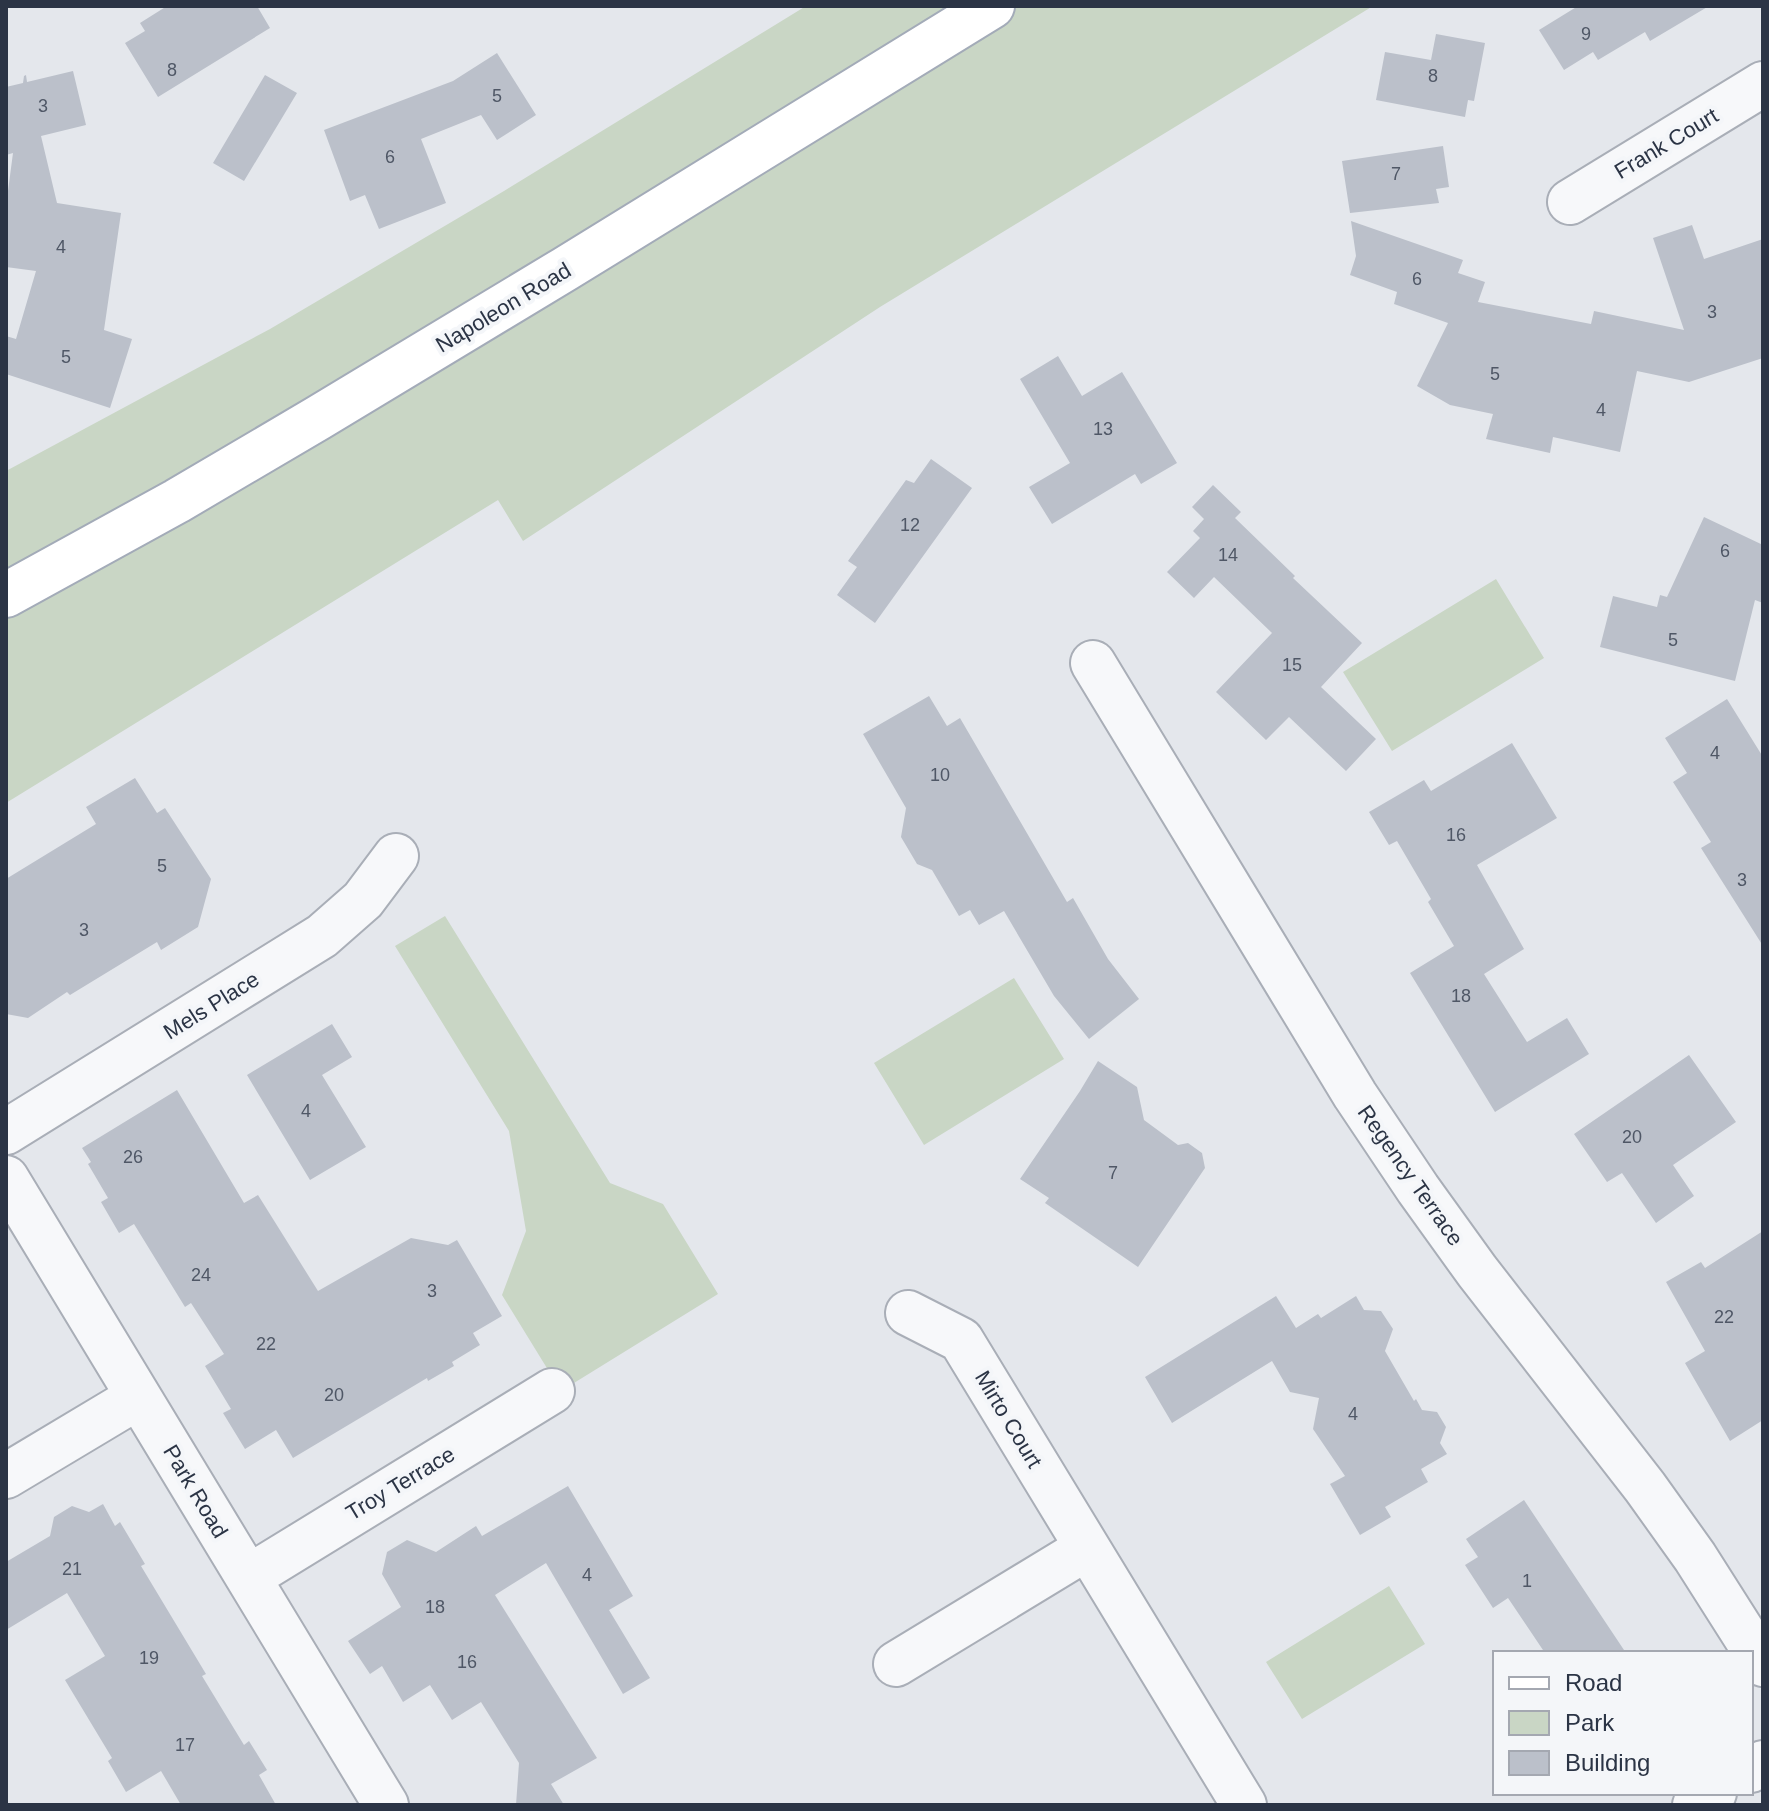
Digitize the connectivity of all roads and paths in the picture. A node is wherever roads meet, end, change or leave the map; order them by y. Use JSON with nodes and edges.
{"nodes":[{"id":1,"x":992,"y":6,"type":"edge"},
{"id":2,"x":1763,"y":84,"type":"edge"},
{"id":3,"x":1570,"y":202,"type":"dead end"},
{"id":4,"x":6,"y":595,"type":"edge"},
{"id":5,"x":1093,"y":663,"type":"dead end"},
{"id":6,"x":396,"y":856,"type":"dead end"},
{"id":7,"x":6,"y":1132,"type":"edge"},
{"id":8,"x":6,"y":1178,"type":"edge"},
{"id":9,"x":908,"y":1313,"type":"dead end"},
{"id":10,"x":552,"y":1391,"type":"dead end"},
{"id":11,"x":138,"y":1397,"type":"junction"},
{"id":12,"x":6,"y":1476,"type":"edge"},
{"id":13,"x":1087,"y":1548,"type":"junction"},
{"id":14,"x":249,"y":1577,"type":"junction"},
{"id":15,"x":896,"y":1664,"type":"dead end"},
{"id":16,"x":1763,"y":1664,"type":"edge"},
{"id":17,"x":386,"y":1805,"type":"edge"},
{"id":18,"x":1244,"y":1805,"type":"edge"}],
"edges":[{"from":1,"to":4,"type":"main road","name":"Napoleon Road"},
{"from":2,"to":3,"type":"street","name":"Frank Court"},
{"from":5,"to":16,"type":"street","name":"Regency Terrace"},
{"from":6,"to":7,"type":"street","name":"Mels Place"},
{"from":8,"to":11,"type":"street","name":"Park Road"},
{"from":9,"to":13,"type":"street","name":"Mirto Court"},
{"from":10,"to":14,"type":"street","name":"Troy Terrace"},
{"from":11,"to":12,"type":"street"},
{"from":11,"to":14,"type":"street","name":"Park Road"},
{"from":13,"to":15,"type":"street"},
{"from":13,"to":18,"type":"street","name":"Mirto Court"},
{"from":14,"to":17,"type":"street","name":"Park Road"}]}
